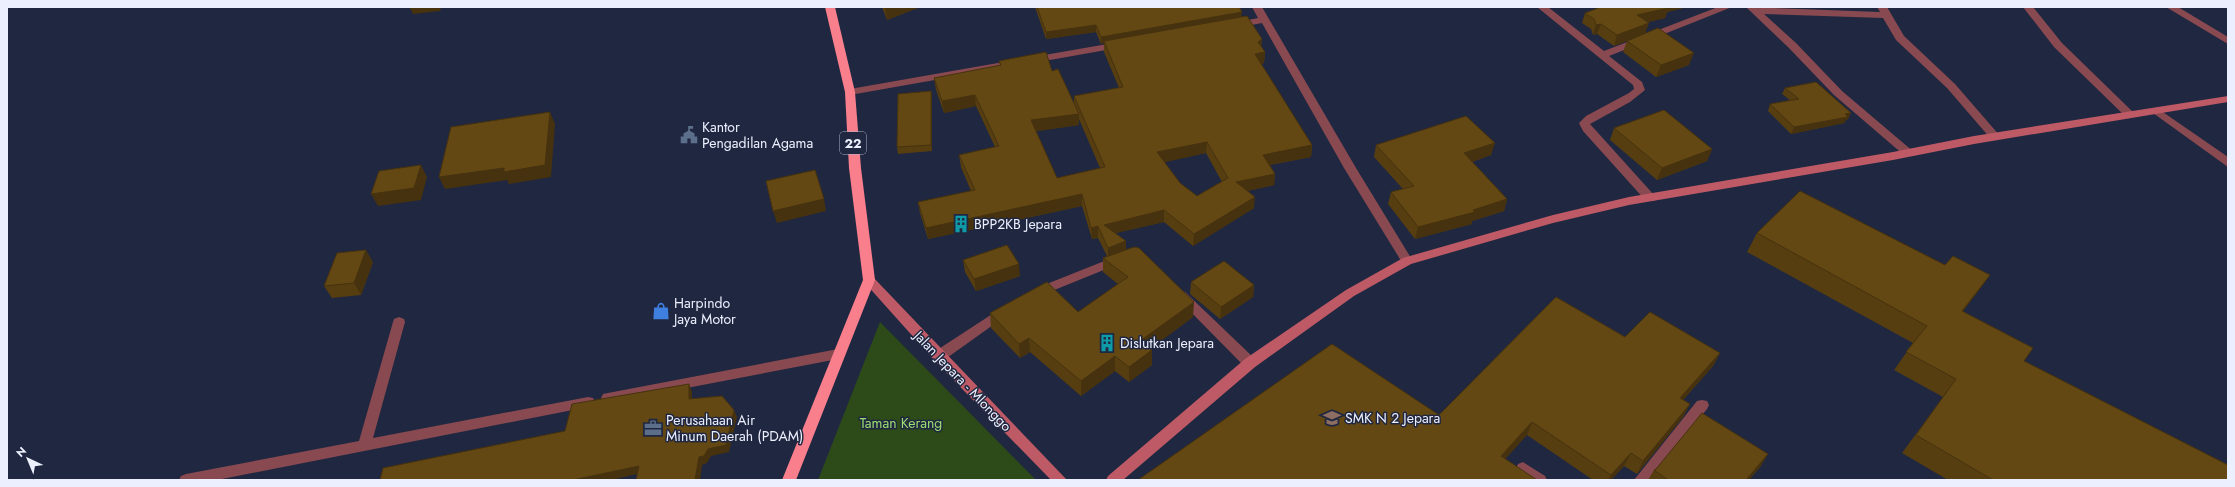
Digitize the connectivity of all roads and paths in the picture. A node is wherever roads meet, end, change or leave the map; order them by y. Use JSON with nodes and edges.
{"nodes":[{"id":1,"x":830,"y":7,"type":"edge"},
{"id":2,"x":1257,"y":7,"type":"edge"},
{"id":3,"x":1542,"y":7,"type":"edge"},
{"id":4,"x":1727,"y":7,"type":"edge"},
{"id":5,"x":2028,"y":7,"type":"edge"},
{"id":6,"x":2171,"y":7,"type":"edge"},
{"id":7,"x":1753,"y":9,"type":"edge"},
{"id":8,"x":1884,"y":11,"type":"edge"},
{"id":9,"x":1264,"y":20,"type":"junction"},
{"id":10,"x":1226,"y":26,"type":"edge"},
{"id":11,"x":2228,"y":41,"type":"edge"},
{"id":12,"x":1128,"y":43,"type":"edge"},
{"id":13,"x":1603,"y":55,"type":"junction"},
{"id":14,"x":850,"y":92,"type":"junction"},
{"id":15,"x":2228,"y":99,"type":"edge"},
{"id":16,"x":2157,"y":111,"type":"junction"},
{"id":17,"x":2130,"y":115,"type":"junction"},
{"id":18,"x":1995,"y":136,"type":"junction"},
{"id":19,"x":1909,"y":152,"type":"junction"},
{"id":20,"x":2228,"y":163,"type":"edge"},
{"id":21,"x":1650,"y":198,"type":"junction"},
{"id":22,"x":1129,"y":256,"type":"edge"},
{"id":23,"x":1407,"y":261,"type":"junction"},
{"id":24,"x":869,"y":280,"type":"junction"},
{"id":25,"x":1172,"y":286,"type":"edge"},
{"id":26,"x":1028,"y":297,"type":"edge"},
{"id":27,"x":1014,"y":304,"type":"edge"},
{"id":28,"x":399,"y":322,"type":"dead end"},
{"id":29,"x":838,"y":354,"type":"junction"},
{"id":30,"x":939,"y":356,"type":"junction"},
{"id":31,"x":1250,"y":363,"type":"junction"},
{"id":32,"x":1702,"y":405,"type":"dead end"},
{"id":33,"x":364,"y":446,"type":"junction"},
{"id":34,"x":1523,"y":468,"type":"dead end"},
{"id":35,"x":186,"y":480,"type":"edge"},
{"id":36,"x":789,"y":480,"type":"edge"},
{"id":37,"x":1060,"y":480,"type":"edge"},
{"id":38,"x":1113,"y":480,"type":"edge"},
{"id":39,"x":1540,"y":480,"type":"edge"},
{"id":40,"x":1641,"y":480,"type":"edge"}],
"edges":[{"from":1,"to":14,"type":"highway","number":"22"},
{"from":2,"to":9,"type":"street"},
{"from":3,"to":13,"type":"street"},
{"from":4,"to":13,"type":"street"},
{"from":5,"to":17,"type":"street"},
{"from":6,"to":11,"type":"street"},
{"from":7,"to":8,"type":"street"},
{"from":7,"to":19,"type":"street"},
{"from":8,"to":18,"type":"street"},
{"from":9,"to":10,"type":"street"},
{"from":9,"to":23,"type":"street"},
{"from":12,"to":14,"type":"street"},
{"from":13,"to":21,"type":"street"},
{"from":14,"to":24,"type":"highway","number":"22"},
{"from":15,"to":16,"type":"street"},
{"from":16,"to":17,"type":"street"},
{"from":16,"to":20,"type":"street"},
{"from":17,"to":18,"type":"street"},
{"from":18,"to":19,"type":"street"},
{"from":19,"to":21,"type":"street"},
{"from":21,"to":23,"type":"street"},
{"from":22,"to":26,"type":"street"},
{"from":23,"to":31,"type":"street"},
{"from":24,"to":29,"type":"highway","number":"22"},
{"from":24,"to":30,"type":"street","name":"Jalan Jepara - Mlonggo"},
{"from":25,"to":31,"type":"street"},
{"from":27,"to":30,"type":"street"},
{"from":28,"to":33,"type":"street"},
{"from":29,"to":33,"type":"street"},
{"from":29,"to":36,"type":"highway","number":"22"},
{"from":30,"to":37,"type":"street","name":"Jalan Jepara - Mlonggo"},
{"from":31,"to":38,"type":"street"},
{"from":32,"to":40,"type":"street"},
{"from":33,"to":35,"type":"street"},
{"from":34,"to":39,"type":"street"}]}
